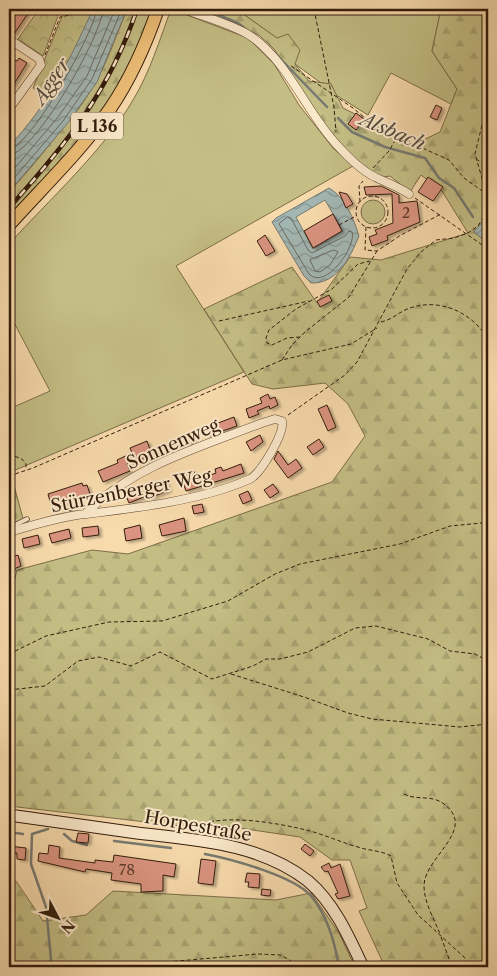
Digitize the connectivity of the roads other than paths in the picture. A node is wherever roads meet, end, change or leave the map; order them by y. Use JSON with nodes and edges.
{"nodes":[{"id":1,"x":158,"y":9,"type":"edge"},
{"id":2,"x":184,"y":9,"type":"edge"},
{"id":3,"x":9,"y":38,"type":"edge"},
{"id":4,"x":9,"y":109,"type":"edge"},
{"id":5,"x":409,"y":194,"type":"road end"},
{"id":6,"x":9,"y":225,"type":"edge"},
{"id":7,"x":282,"y":421,"type":"joint"},
{"id":8,"x":85,"y":514,"type":"junction"},
{"id":9,"x":27,"y":519,"type":"dead end"},
{"id":10,"x":9,"y":528,"type":"edge"},
{"id":11,"x":9,"y":532,"type":"edge"},
{"id":12,"x":9,"y":816,"type":"edge"},
{"id":13,"x":363,"y":967,"type":"edge"}],
"edges":[{"from":1,"to":6,"type":"main road","number":"L 136"},
{"from":2,"to":5,"type":"street"},
{"from":3,"to":4,"type":"street"},
{"from":7,"to":8,"type":"street","name":"Sonnenweg"},
{"from":7,"to":8,"type":"street","name":"Stürzenberger Weg"},
{"from":8,"to":11,"type":"street","name":"Stürzenberger Weg"},
{"from":9,"to":10,"type":"lane"},
{"from":12,"to":13,"type":"street","name":"Horpestraße"}]}
